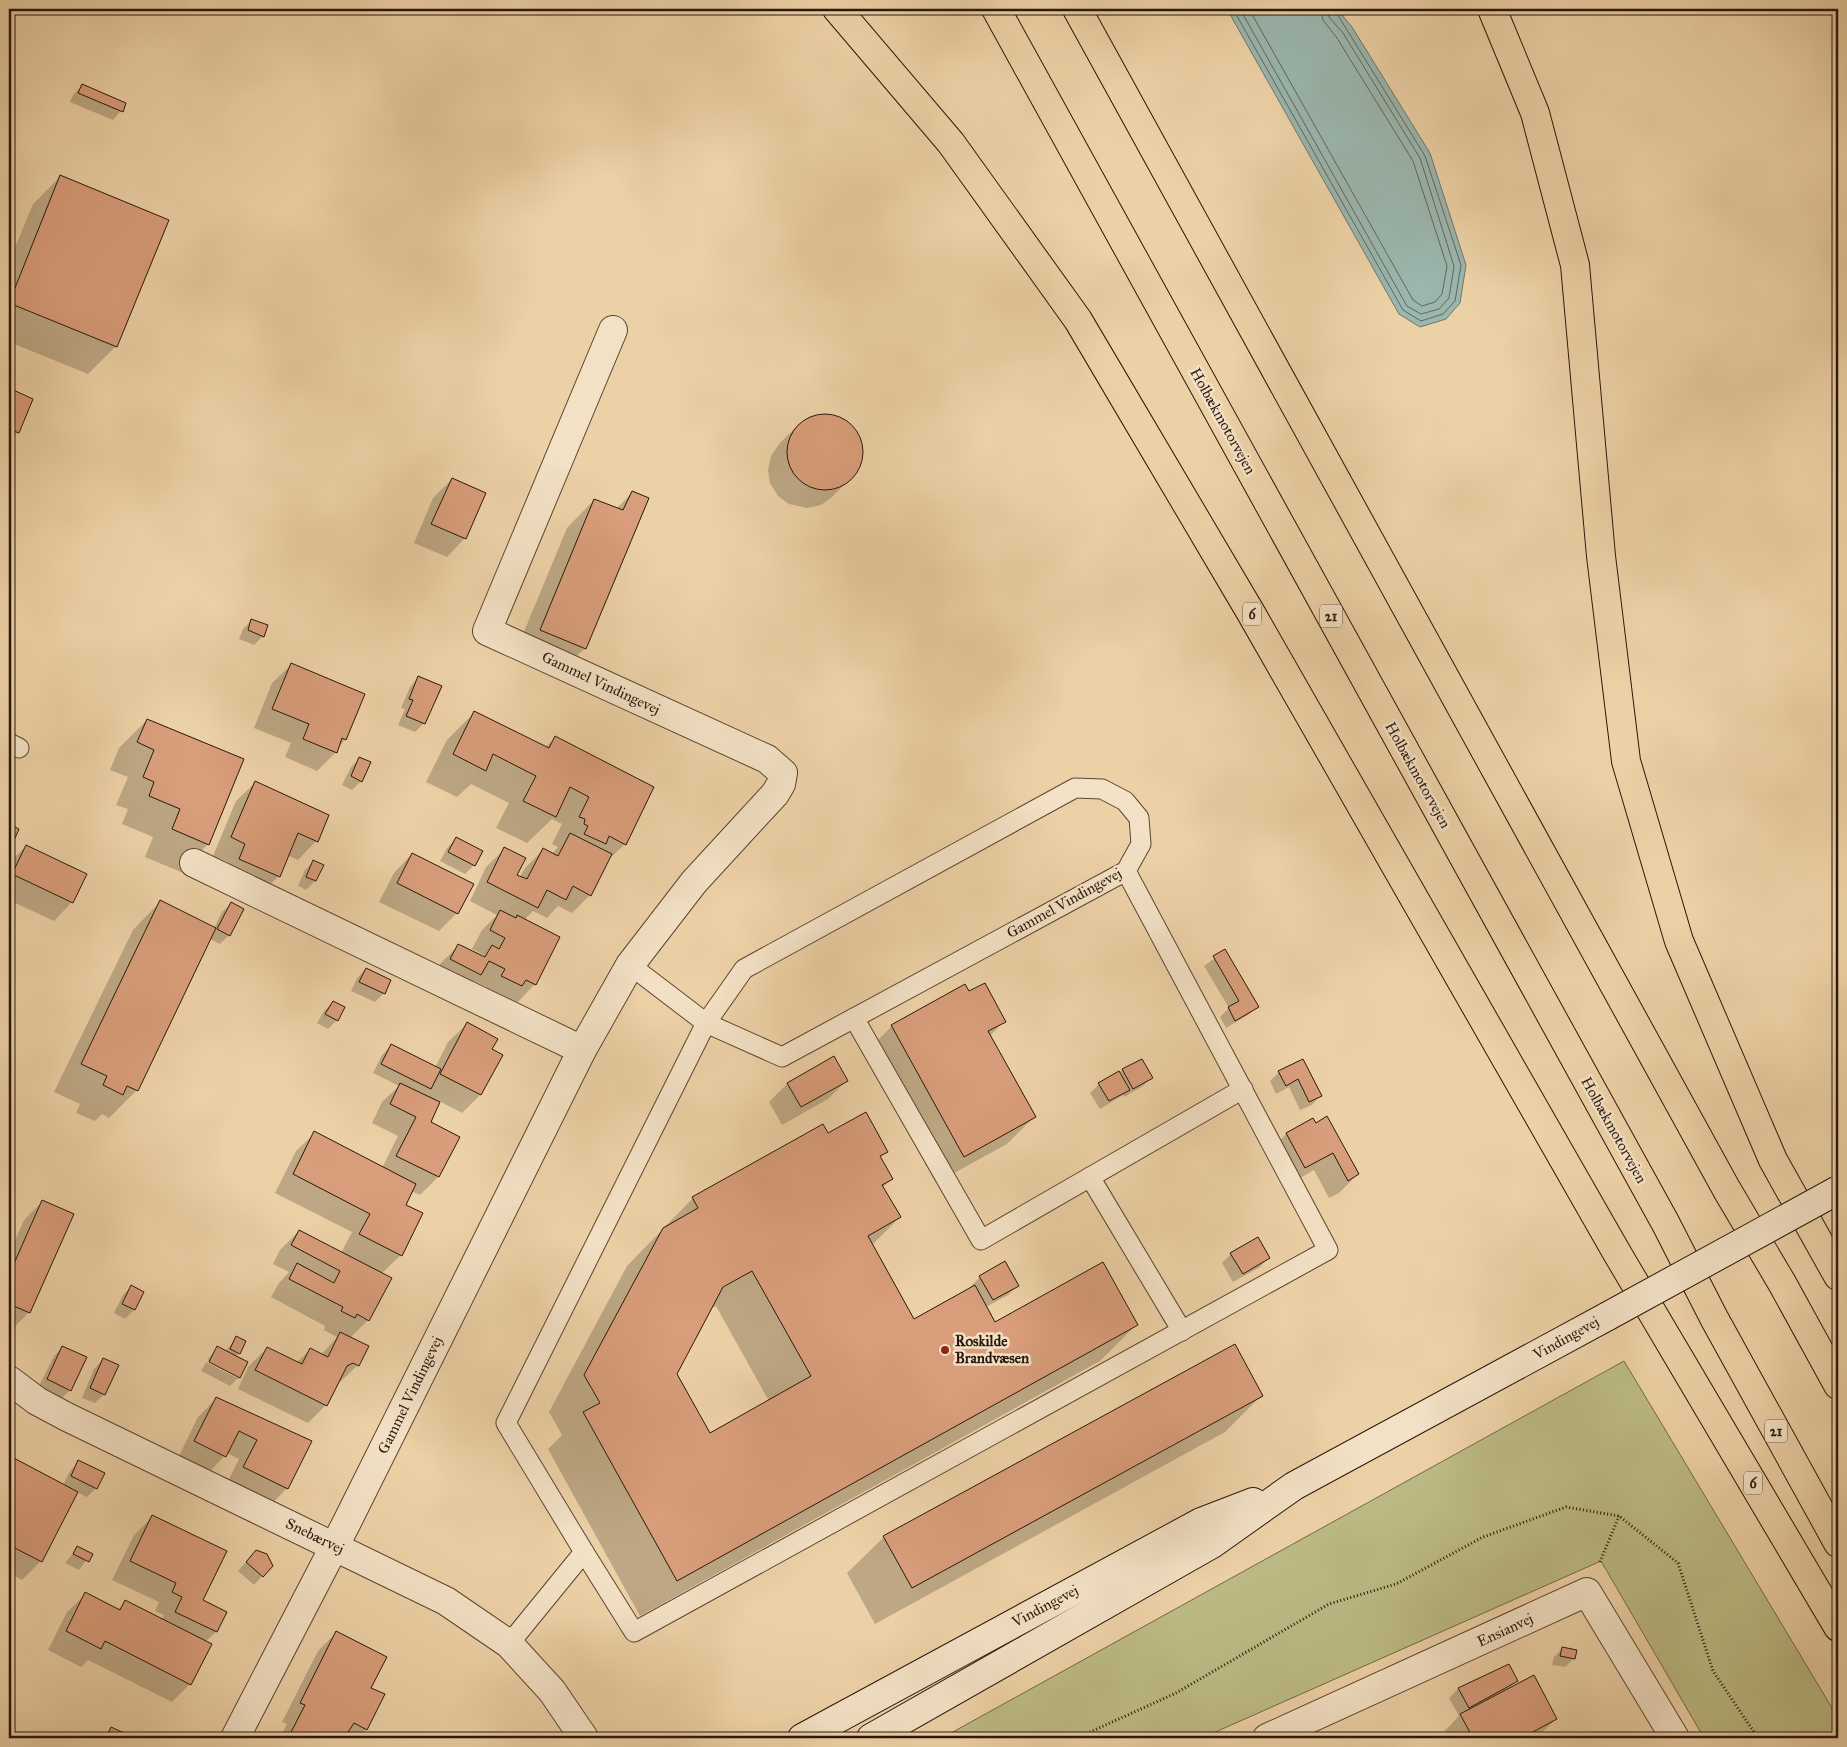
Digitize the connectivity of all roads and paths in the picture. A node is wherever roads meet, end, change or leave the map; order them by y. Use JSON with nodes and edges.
{"nodes":[{"id":1,"x":837,"y":9,"type":"edge"},
{"id":2,"x":996,"y":9,"type":"edge"},
{"id":3,"x":1077,"y":9,"type":"edge"},
{"id":4,"x":1492,"y":9,"type":"edge"},
{"id":5,"x":613,"y":330,"type":"dead end"},
{"id":6,"x":194,"y":863,"type":"dead end"},
{"id":7,"x":1126,"y":871,"type":"junction"},
{"id":8,"x":630,"y":965,"type":"junction"},
{"id":9,"x":854,"y":1018,"type":"junction"},
{"id":10,"x":706,"y":1023,"type":"junction"},
{"id":11,"x":582,"y":1050,"type":"junction"},
{"id":12,"x":1243,"y":1089,"type":"junction"},
{"id":13,"x":1090,"y":1177,"type":"junction"},
{"id":14,"x":1838,"y":1190,"type":"edge"},
{"id":15,"x":1838,"y":1276,"type":"edge"},
{"id":16,"x":1182,"y":1331,"type":"junction"},
{"id":17,"x":9,"y":1380,"type":"edge"},
{"id":18,"x":1838,"y":1385,"type":"edge"},
{"id":19,"x":1294,"y":1486,"type":"junction"},
{"id":20,"x":1619,"y":1516,"type":"junction"},
{"id":21,"x":1838,"y":1543,"type":"edge"},
{"id":22,"x":334,"y":1546,"type":"junction"},
{"id":23,"x":584,"y":1552,"type":"junction"},
{"id":24,"x":1587,"y":1592,"type":"junction"},
{"id":25,"x":1838,"y":1627,"type":"edge"},
{"id":26,"x":509,"y":1644,"type":"junction"},
{"id":27,"x":235,"y":1738,"type":"edge"},
{"id":28,"x":584,"y":1738,"type":"edge"},
{"id":29,"x":802,"y":1738,"type":"edge"},
{"id":30,"x":871,"y":1738,"type":"edge"},
{"id":31,"x":1077,"y":1738,"type":"edge"},
{"id":32,"x":1267,"y":1738,"type":"edge"},
{"id":33,"x":1675,"y":1738,"type":"edge"},
{"id":34,"x":1758,"y":1738,"type":"edge"}],
"edges":[{"from":1,"to":25,"type":"highway","number":"6"},
{"from":2,"to":21,"type":"highway","name":"Holbækmotorvejen","number":"21"},
{"from":3,"to":18,"type":"highway"},
{"from":4,"to":15,"type":"highway"},
{"from":5,"to":8,"type":"street","name":"Gammel Vindingevej"},
{"from":6,"to":11,"type":"street"},
{"from":7,"to":9,"type":"lane","name":"Gammel Vindingevej"},
{"from":7,"to":10,"type":"lane","name":"Gammel Vindingevej"},
{"from":7,"to":12,"type":"lane"},
{"from":8,"to":10,"type":"lane","name":"Gammel Vindingevej"},
{"from":8,"to":11,"type":"street","name":"Gammel Vindingevej"},
{"from":9,"to":10,"type":"lane","name":"Gammel Vindingevej"},
{"from":9,"to":13,"type":"lane"},
{"from":10,"to":23,"type":"lane"},
{"from":11,"to":22,"type":"street","name":"Gammel Vindingevej"},
{"from":12,"to":13,"type":"lane"},
{"from":12,"to":16,"type":"lane"},
{"from":13,"to":16,"type":"lane"},
{"from":14,"to":19,"type":"street","name":"Vindingevej","bridge":true},
{"from":16,"to":23,"type":"lane"},
{"from":17,"to":22,"type":"street","name":"Snebærvej"},
{"from":19,"to":29,"type":"street","name":"Vindingevej"},
{"from":19,"to":30,"type":"street","name":"Vindingevej"},
{"from":20,"to":24,"type":"path"},
{"from":20,"to":31,"type":"path"},
{"from":20,"to":34,"type":"path"},
{"from":22,"to":26,"type":"street","name":"Snebærvej"},
{"from":22,"to":27,"type":"street","name":"Gammel Vindingevej"},
{"from":23,"to":26,"type":"lane"},
{"from":24,"to":32,"type":"street","name":"Ensianvej"},
{"from":24,"to":33,"type":"street"},
{"from":26,"to":28,"type":"street","name":"Snebærvej"}]}
